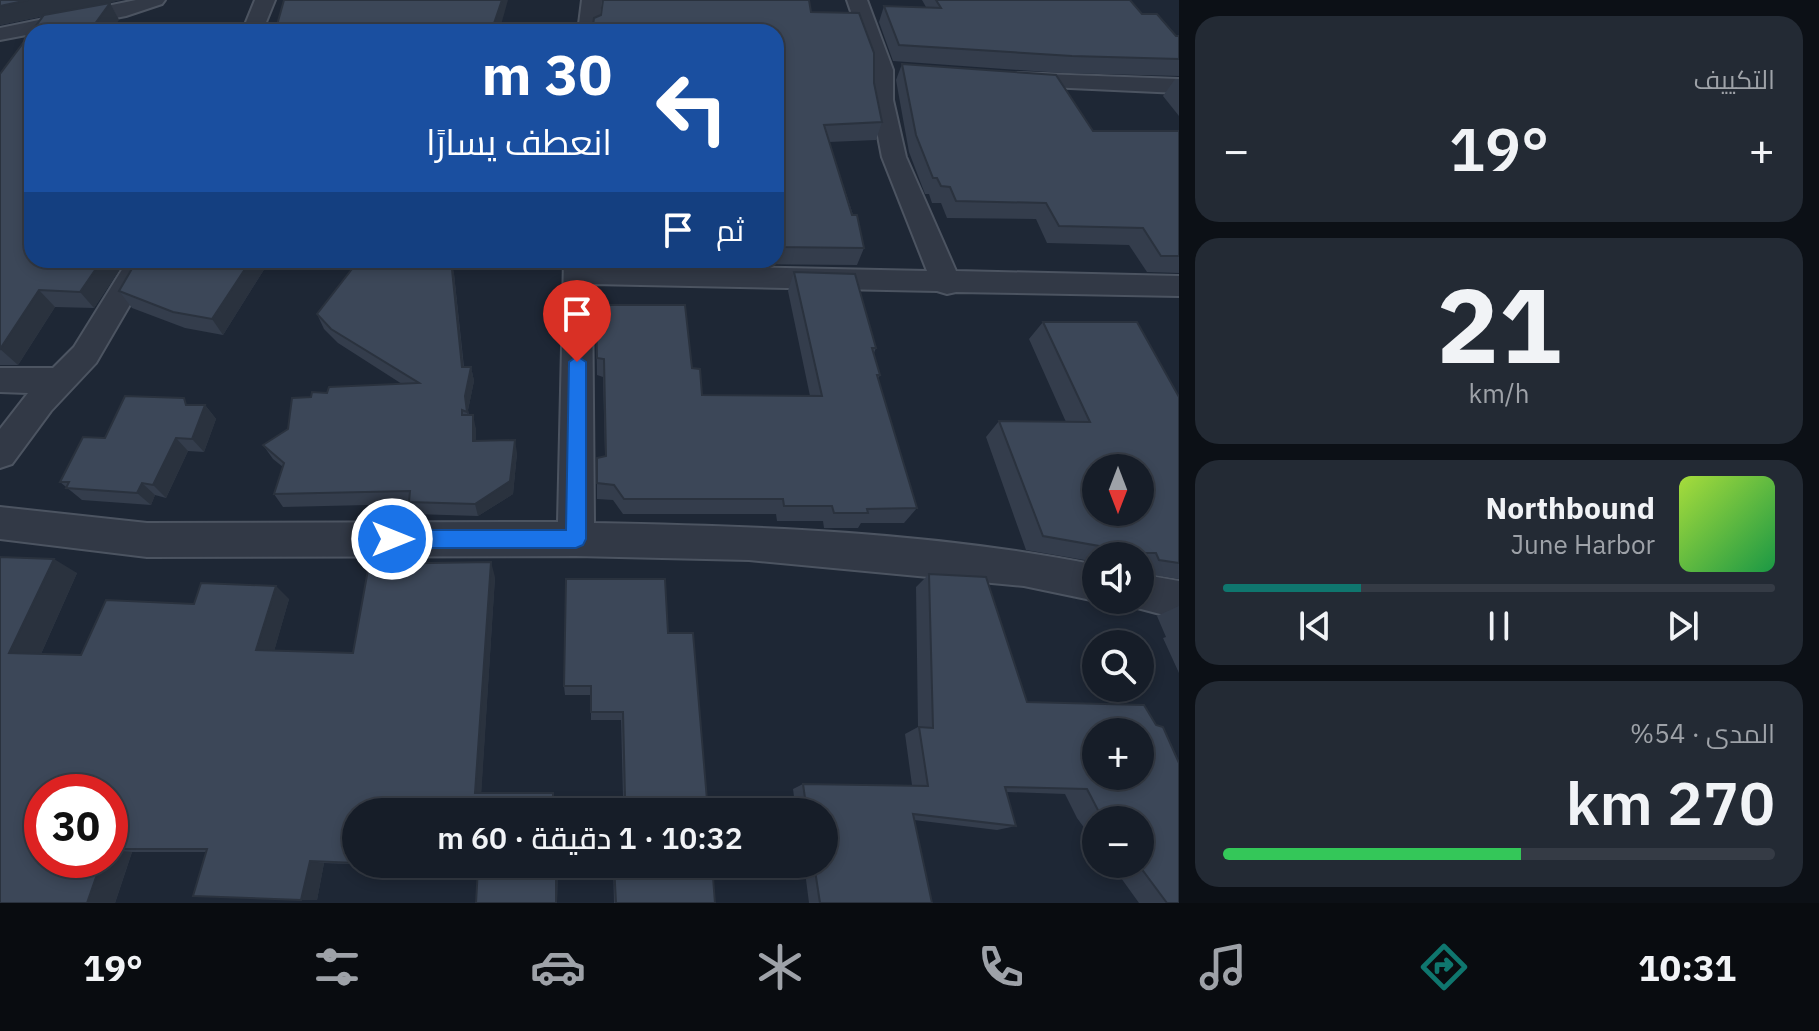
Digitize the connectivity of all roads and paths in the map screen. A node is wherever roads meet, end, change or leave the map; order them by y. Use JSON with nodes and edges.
{"nodes":[{"id":1,"x":155,"y":0,"type":"edge"},
{"id":2,"x":265,"y":0,"type":"edge"},
{"id":3,"x":592,"y":0,"type":"edge"},
{"id":4,"x":857,"y":0,"type":"edge"},
{"id":5,"x":52,"y":24,"type":"edge"},
{"id":6,"x":255,"y":24,"type":"edge"},
{"id":7,"x":589,"y":24,"type":"edge"},
{"id":8,"x":24,"y":29,"type":"edge"},
{"id":9,"x":0,"y":34,"type":"edge"},
{"id":10,"x":987,"y":78,"type":"edge"},
{"id":11,"x":1179,"y":86,"type":"edge"},
{"id":12,"x":137,"y":268,"type":"edge"},
{"id":13,"x":578,"y":268,"type":"edge"},
{"id":14,"x":600,"y":268,"type":"edge"},
{"id":15,"x":947,"y":284,"type":"junction"},
{"id":16,"x":1179,"y":286,"type":"edge"},
{"id":17,"x":0,"y":380,"type":"edge"},
{"id":18,"x":61,"y":381,"type":"junction"},
{"id":19,"x":0,"y":454,"type":"edge"},
{"id":20,"x":0,"y":523,"type":"edge"},
{"id":21,"x":576,"y":539,"type":"junction"},
{"id":22,"x":1082,"y":580,"type":"edge"},
{"id":23,"x":1154,"y":595,"type":"edge"},
{"id":24,"x":1179,"y":600,"type":"edge"}],
"edges":[{"from":1,"to":5,"type":"street"},
{"from":2,"to":6,"type":"street"},
{"from":3,"to":7,"type":"street"},
{"from":4,"to":15,"type":"street"},
{"from":8,"to":9,"type":"street"},
{"from":10,"to":11,"type":"street"},
{"from":12,"to":18,"type":"street"},
{"from":13,"to":21,"type":"street"},
{"from":14,"to":15,"type":"street"},
{"from":15,"to":16,"type":"street"},
{"from":17,"to":18,"type":"street"},
{"from":18,"to":19,"type":"street"},
{"from":20,"to":21,"type":"street"},
{"from":21,"to":22,"type":"street"},
{"from":23,"to":24,"type":"street"}]}
